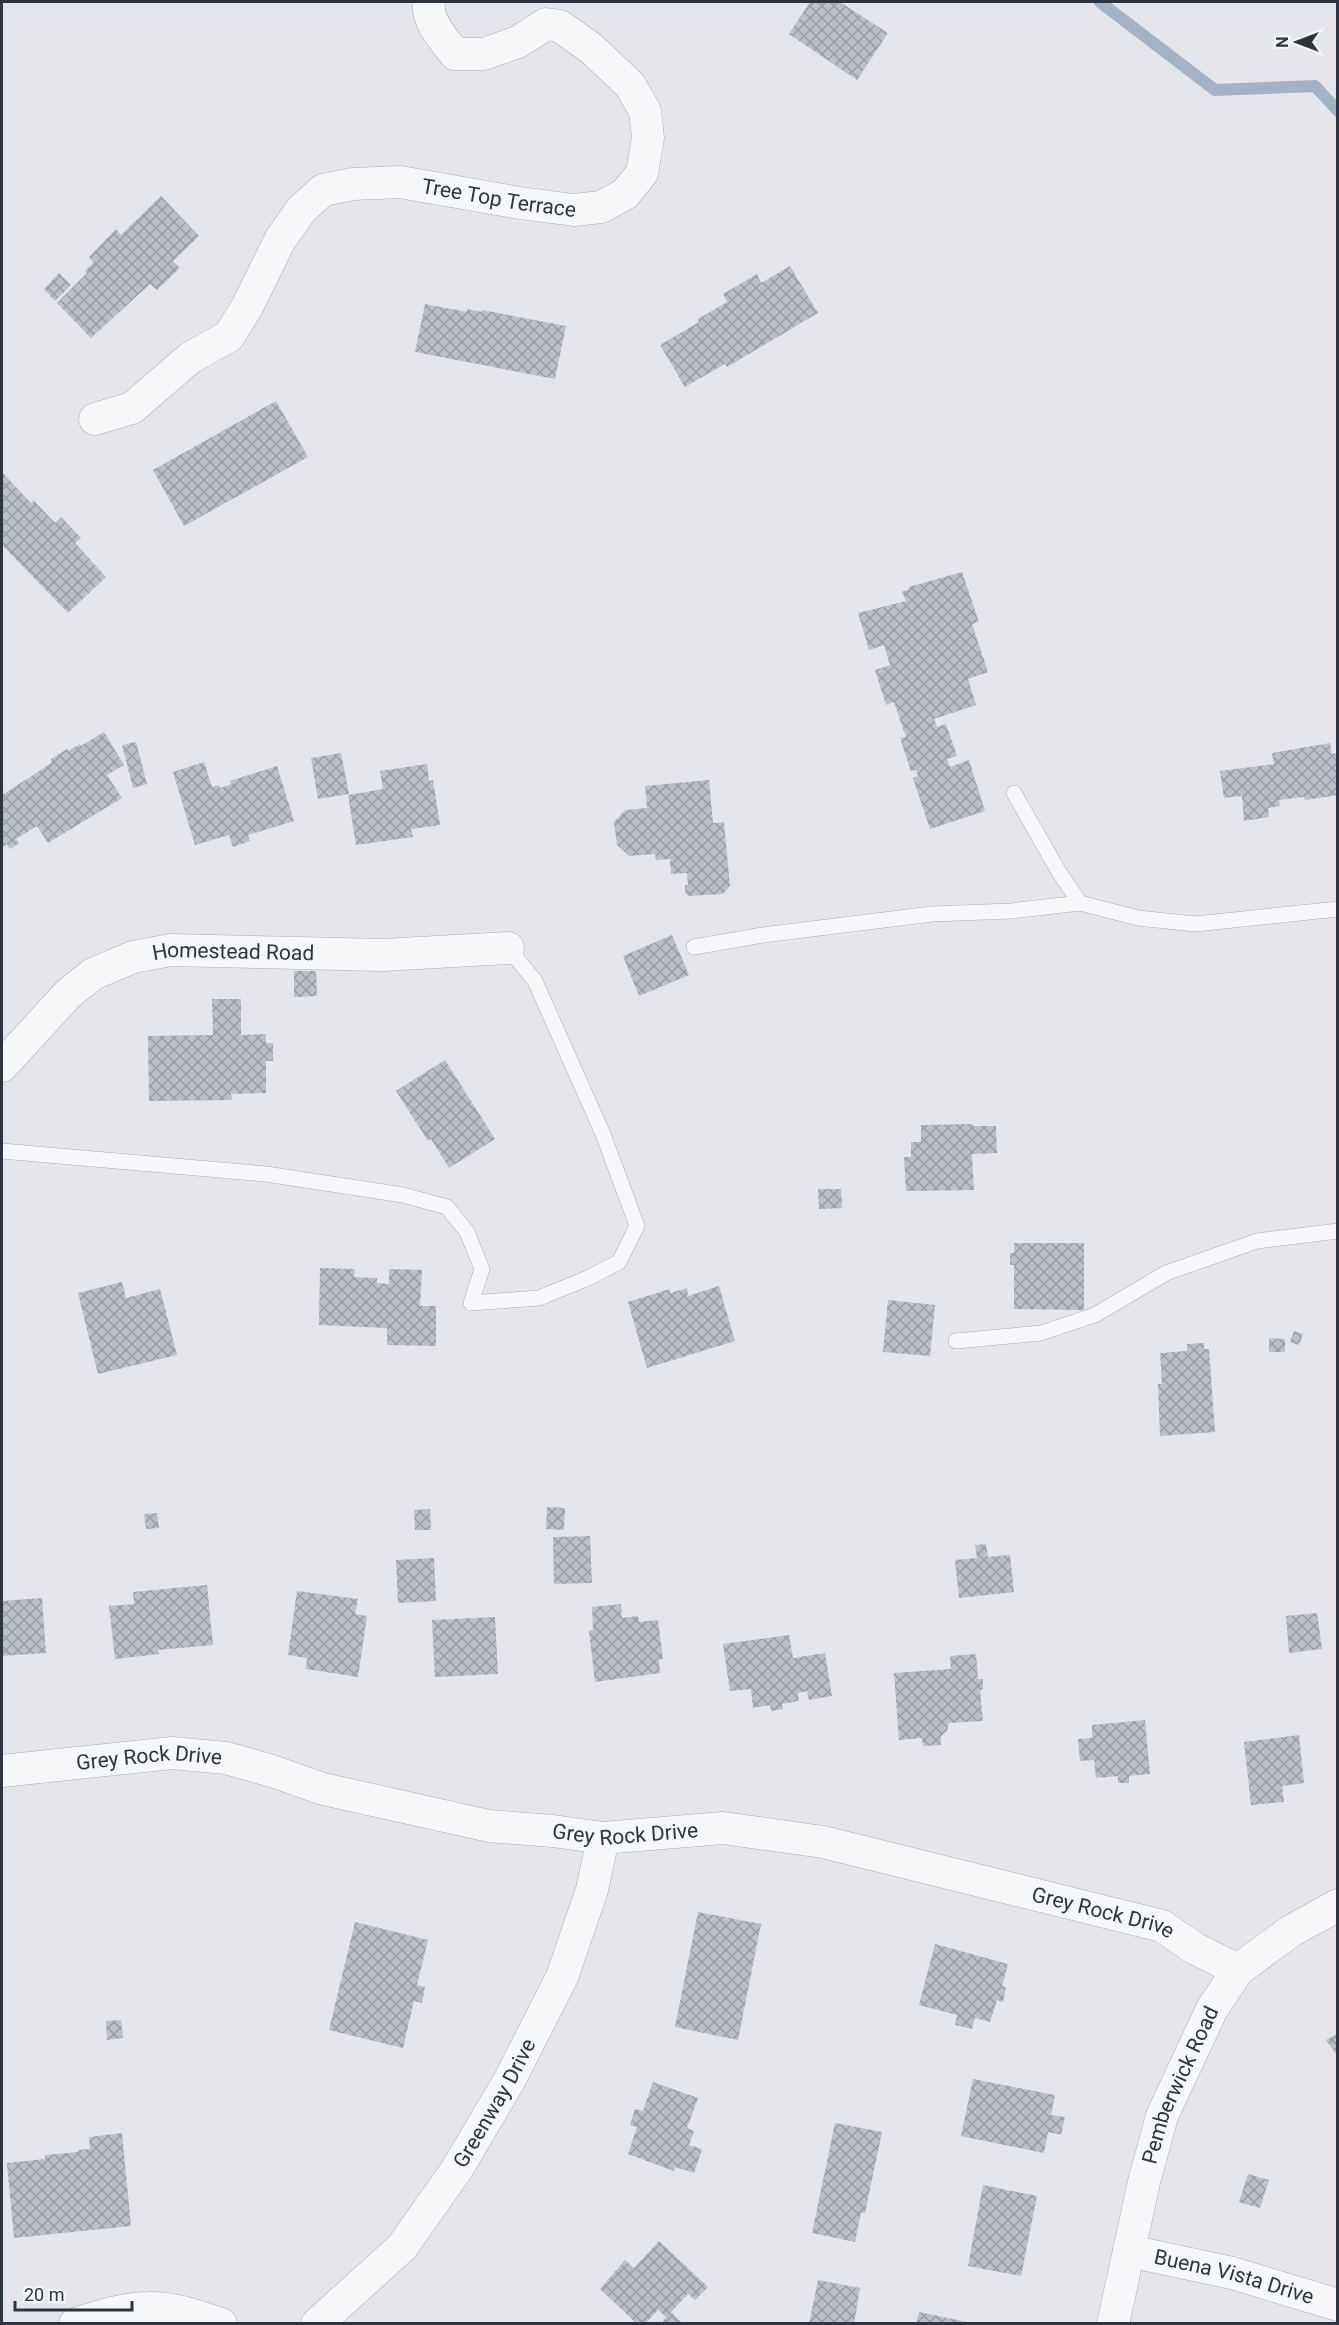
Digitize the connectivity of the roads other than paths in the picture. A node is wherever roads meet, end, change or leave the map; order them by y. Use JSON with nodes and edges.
{"nodes":[{"id":1,"x":429,"y":2,"type":"edge"},
{"id":2,"x":94,"y":419,"type":"dead end"},
{"id":3,"x":1014,"y":794,"type":"dead end"},
{"id":4,"x":1080,"y":903,"type":"junction"},
{"id":5,"x":1338,"y":909,"type":"edge"},
{"id":6,"x":694,"y":947,"type":"dead end"},
{"id":7,"x":507,"y":948,"type":"joint"},
{"id":8,"x":2,"y":1066,"type":"edge"},
{"id":9,"x":2,"y":1151,"type":"edge"},
{"id":10,"x":1338,"y":1231,"type":"edge"},
{"id":11,"x":956,"y":1341,"type":"dead end"},
{"id":12,"x":2,"y":1771,"type":"edge"},
{"id":13,"x":603,"y":1838,"type":"junction"},
{"id":14,"x":1338,"y":1905,"type":"edge"},
{"id":15,"x":1238,"y":1970,"type":"junction"},
{"id":16,"x":1129,"y":2251,"type":"junction"},
{"id":17,"x":1338,"y":2305,"type":"edge"},
{"id":18,"x":75,"y":2324,"type":"edge"},
{"id":19,"x":221,"y":2324,"type":"edge"},
{"id":20,"x":317,"y":2324,"type":"edge"},
{"id":21,"x":1113,"y":2324,"type":"edge"}],
"edges":[{"from":1,"to":2,"type":"street","name":"Tree Top Terrace"},
{"from":3,"to":4,"type":"lane"},
{"from":4,"to":5,"type":"lane"},
{"from":4,"to":6,"type":"lane"},
{"from":7,"to":8,"type":"street","name":"Homestead Road"},
{"from":7,"to":9,"type":"lane"},
{"from":10,"to":11,"type":"lane"},
{"from":12,"to":13,"type":"street","name":"Grey Rock Drive"},
{"from":13,"to":15,"type":"street","name":"Grey Rock Drive"},
{"from":13,"to":20,"type":"street","name":"Greenway Drive"},
{"from":14,"to":15,"type":"street","name":"Pemberwick Road"},
{"from":15,"to":16,"type":"street","name":"Pemberwick Road"},
{"from":16,"to":17,"type":"street","name":"Buena Vista Drive"},
{"from":16,"to":21,"type":"street","name":"Pemberwick Road"},
{"from":18,"to":19,"type":"street"}]}
